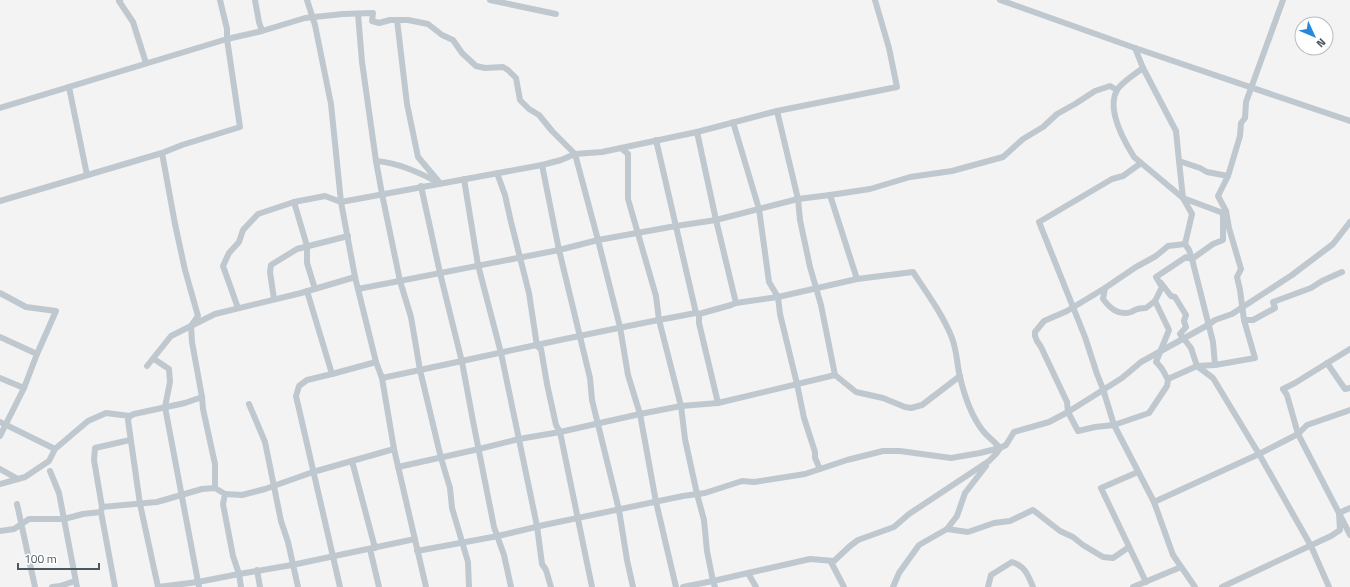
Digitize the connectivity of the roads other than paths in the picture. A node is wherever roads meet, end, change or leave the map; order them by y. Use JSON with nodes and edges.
{"nodes":[{"id":1,"x":120,"y":0,"type":"edge"},
{"id":2,"x":220,"y":0,"type":"edge"},
{"id":3,"x":255,"y":0,"type":"edge"},
{"id":4,"x":307,"y":0,"type":"edge"},
{"id":5,"x":490,"y":0,"type":"edge"},
{"id":6,"x":875,"y":0,"type":"edge"},
{"id":7,"x":1000,"y":0,"type":"edge"},
{"id":8,"x":1282,"y":0,"type":"edge"},
{"id":9,"x":358,"y":14,"type":"junction"},
{"id":10,"x":556,"y":14,"type":"dead end"},
{"id":11,"x":313,"y":17,"type":"junction"},
{"id":12,"x":397,"y":20,"type":"junction"},
{"id":13,"x":262,"y":31,"type":"junction"},
{"id":14,"x":227,"y":39,"type":"junction"},
{"id":15,"x":1135,"y":48,"type":"junction"},
{"id":16,"x":146,"y":63,"type":"junction"},
{"id":17,"x":1143,"y":68,"type":"junction"},
{"id":18,"x":69,"y":87,"type":"junction"},
{"id":19,"x":1251,"y":87,"type":"junction"},
{"id":20,"x":1117,"y":90,"type":"junction"},
{"id":21,"x":0,"y":108,"type":"edge"},
{"id":22,"x":777,"y":111,"type":"junction"},
{"id":23,"x":1350,"y":121,"type":"edge"},
{"id":24,"x":733,"y":122,"type":"junction"},
{"id":25,"x":697,"y":132,"type":"junction"},
{"id":26,"x":656,"y":140,"type":"junction"},
{"id":27,"x":621,"y":148,"type":"junction"},
{"id":28,"x":162,"y":153,"type":"junction"},
{"id":29,"x":575,"y":154,"type":"junction"},
{"id":30,"x":376,"y":161,"type":"junction"},
{"id":31,"x":1179,"y":162,"type":"junction"},
{"id":32,"x":1141,"y":163,"type":"junction"},
{"id":33,"x":542,"y":165,"type":"junction"},
{"id":34,"x":497,"y":173,"type":"junction"},
{"id":35,"x":87,"y":175,"type":"junction"},
{"id":36,"x":1228,"y":176,"type":"junction"},
{"id":37,"x":464,"y":179,"type":"junction"},
{"id":38,"x":440,"y":183,"type":"junction"},
{"id":39,"x":421,"y":186,"type":"junction"},
{"id":40,"x":382,"y":194,"type":"junction"},
{"id":41,"x":830,"y":195,"type":"junction"},
{"id":42,"x":1183,"y":198,"type":"junction"},
{"id":43,"x":798,"y":199,"type":"junction"},
{"id":44,"x":0,"y":201,"type":"edge"},
{"id":45,"x":294,"y":202,"type":"junction"},
{"id":46,"x":341,"y":202,"type":"junction"},
{"id":47,"x":759,"y":209,"type":"junction"},
{"id":48,"x":1225,"y":212,"type":"junction"},
{"id":49,"x":716,"y":220,"type":"junction"},
{"id":50,"x":1350,"y":222,"type":"edge"},
{"id":51,"x":676,"y":226,"type":"junction"},
{"id":52,"x":638,"y":233,"type":"junction"},
{"id":53,"x":348,"y":236,"type":"junction"},
{"id":54,"x":598,"y":240,"type":"junction"},
{"id":55,"x":1185,"y":244,"type":"junction"},
{"id":56,"x":307,"y":246,"type":"junction"},
{"id":57,"x":559,"y":250,"type":"junction"},
{"id":58,"x":520,"y":257,"type":"junction"},
{"id":59,"x":1192,"y":259,"type":"junction"},
{"id":60,"x":478,"y":265,"type":"junction"},
{"id":61,"x":1342,"y":272,"type":"dead end"},
{"id":62,"x":440,"y":273,"type":"junction"},
{"id":63,"x":355,"y":276,"type":"junction"},
{"id":64,"x":1156,"y":277,"type":"junction"},
{"id":65,"x":857,"y":279,"type":"junction"},
{"id":66,"x":400,"y":281,"type":"junction"},
{"id":67,"x":1105,"y":288,"type":"junction"},
{"id":68,"x":315,"y":289,"type":"junction"},
{"id":69,"x":358,"y":289,"type":"junction"},
{"id":70,"x":816,"y":289,"type":"junction"},
{"id":71,"x":307,"y":291,"type":"junction"},
{"id":72,"x":0,"y":293,"type":"edge"},
{"id":73,"x":778,"y":297,"type":"junction"},
{"id":74,"x":274,"y":299,"type":"junction"},
{"id":75,"x":1155,"y":301,"type":"junction"},
{"id":76,"x":736,"y":303,"type":"junction"},
{"id":77,"x":1074,"y":307,"type":"junction"},
{"id":78,"x":1242,"y":307,"type":"junction"},
{"id":79,"x":238,"y":308,"type":"junction"},
{"id":80,"x":697,"y":314,"type":"junction"},
{"id":81,"x":659,"y":320,"type":"junction"},
{"id":82,"x":1244,"y":320,"type":"junction"},
{"id":83,"x":1208,"y":325,"type":"junction"},
{"id":84,"x":191,"y":326,"type":"junction"},
{"id":85,"x":620,"y":327,"type":"junction"},
{"id":86,"x":0,"y":337,"type":"edge"},
{"id":87,"x":580,"y":337,"type":"junction"},
{"id":88,"x":1184,"y":339,"type":"junction"},
{"id":89,"x":537,"y":346,"type":"junction"},
{"id":90,"x":1350,"y":349,"type":"edge"},
{"id":91,"x":1160,"y":352,"type":"junction"},
{"id":92,"x":37,"y":354,"type":"junction"},
{"id":93,"x":501,"y":354,"type":"junction"},
{"id":94,"x":154,"y":359,"type":"junction"},
{"id":95,"x":376,"y":362,"type":"junction"},
{"id":96,"x":462,"y":362,"type":"junction"},
{"id":97,"x":1328,"y":364,"type":"junction"},
{"id":98,"x":1215,"y":365,"type":"junction"},
{"id":99,"x":147,"y":366,"type":"dead end"},
{"id":100,"x":1197,"y":366,"type":"junction"},
{"id":101,"x":420,"y":370,"type":"junction"},
{"id":102,"x":332,"y":374,"type":"junction"},
{"id":103,"x":835,"y":375,"type":"junction"},
{"id":104,"x":960,"y":376,"type":"junction"},
{"id":105,"x":0,"y":378,"type":"edge"},
{"id":106,"x":382,"y":378,"type":"junction"},
{"id":107,"x":1168,"y":379,"type":"junction"},
{"id":108,"x":798,"y":384,"type":"junction"},
{"id":109,"x":24,"y":388,"type":"junction"},
{"id":110,"x":1350,"y":388,"type":"edge"},
{"id":111,"x":1103,"y":389,"type":"junction"},
{"id":112,"x":202,"y":397,"type":"junction"},
{"id":113,"x":718,"y":403,"type":"junction"},
{"id":114,"x":249,"y":404,"type":"dead end"},
{"id":115,"x":681,"y":406,"type":"junction"},
{"id":116,"x":165,"y":407,"type":"junction"},
{"id":117,"x":1350,"y":410,"type":"edge"},
{"id":118,"x":1068,"y":412,"type":"junction"},
{"id":119,"x":640,"y":414,"type":"junction"},
{"id":120,"x":130,"y":416,"type":"junction"},
{"id":121,"x":2,"y":423,"type":"edge"},
{"id":122,"x":598,"y":423,"type":"junction"},
{"id":123,"x":1114,"y":425,"type":"junction"},
{"id":124,"x":560,"y":432,"type":"junction"},
{"id":125,"x":1298,"y":434,"type":"junction"},
{"id":126,"x":0,"y":436,"type":"edge"},
{"id":127,"x":519,"y":439,"type":"junction"},
{"id":128,"x":130,"y":440,"type":"junction"},
{"id":129,"x":1000,"y":448,"type":"junction"},
{"id":130,"x":394,"y":449,"type":"junction"},
{"id":131,"x":479,"y":449,"type":"junction"},
{"id":132,"x":55,"y":450,"type":"junction"},
{"id":133,"x":1259,"y":454,"type":"junction"},
{"id":134,"x":441,"y":458,"type":"junction"},
{"id":135,"x":352,"y":461,"type":"junction"},
{"id":136,"x":989,"y":461,"type":"junction"},
{"id":137,"x":398,"y":467,"type":"junction"},
{"id":138,"x":0,"y":468,"type":"edge"},
{"id":139,"x":820,"y":469,"type":"junction"},
{"id":140,"x":50,"y":471,"type":"dead end"},
{"id":141,"x":313,"y":472,"type":"junction"},
{"id":142,"x":1138,"y":472,"type":"junction"},
{"id":143,"x":18,"y":479,"type":"junction"},
{"id":144,"x":0,"y":484,"type":"edge"},
{"id":145,"x":274,"y":486,"type":"junction"},
{"id":146,"x":215,"y":488,"type":"junction"},
{"id":147,"x":225,"y":494,"type":"junction"},
{"id":148,"x":697,"y":494,"type":"junction"},
{"id":149,"x":182,"y":495,"type":"junction"},
{"id":150,"x":656,"y":502,"type":"junction"},
{"id":151,"x":1154,"y":502,"type":"junction"},
{"id":152,"x":17,"y":504,"type":"dead end"},
{"id":153,"x":140,"y":504,"type":"junction"},
{"id":154,"x":1350,"y":508,"type":"edge"},
{"id":155,"x":101,"y":510,"type":"junction"},
{"id":156,"x":619,"y":510,"type":"junction"},
{"id":157,"x":1339,"y":513,"type":"junction"},
{"id":158,"x":578,"y":518,"type":"junction"},
{"id":159,"x":64,"y":519,"type":"junction"},
{"id":160,"x":21,"y":524,"type":"junction"},
{"id":161,"x":537,"y":526,"type":"junction"},
{"id":162,"x":947,"y":529,"type":"junction"},
{"id":163,"x":0,"y":531,"type":"edge"},
{"id":164,"x":1350,"y":534,"type":"edge"},
{"id":165,"x":498,"y":536,"type":"junction"},
{"id":166,"x":415,"y":539,"type":"junction"},
{"id":167,"x":462,"y":543,"type":"junction"},
{"id":168,"x":1311,"y":546,"type":"junction"},
{"id":169,"x":1129,"y":547,"type":"junction"},
{"id":170,"x":373,"y":548,"type":"junction"},
{"id":171,"x":417,"y":551,"type":"junction"},
{"id":172,"x":333,"y":557,"type":"junction"},
{"id":173,"x":831,"y":562,"type":"junction"},
{"id":174,"x":292,"y":565,"type":"junction"},
{"id":175,"x":1181,"y":567,"type":"junction"},
{"id":176,"x":257,"y":570,"type":"junction"},
{"id":177,"x":748,"y":573,"type":"junction"},
{"id":178,"x":239,"y":574,"type":"junction"},
{"id":179,"x":1146,"y":582,"type":"junction"},
{"id":180,"x":76,"y":584,"type":"edge"},
{"id":181,"x":199,"y":584,"type":"edge"},
{"id":182,"x":714,"y":584,"type":"edge"},
{"id":183,"x":35,"y":587,"type":"edge"},
{"id":184,"x":52,"y":587,"type":"edge"},
{"id":185,"x":115,"y":587,"type":"edge"},
{"id":186,"x":158,"y":587,"type":"edge"},
{"id":187,"x":241,"y":587,"type":"edge"},
{"id":188,"x":260,"y":587,"type":"edge"},
{"id":189,"x":298,"y":587,"type":"edge"},
{"id":190,"x":340,"y":587,"type":"edge"},
{"id":191,"x":380,"y":587,"type":"edge"},
{"id":192,"x":426,"y":587,"type":"edge"},
{"id":193,"x":469,"y":587,"type":"edge"},
{"id":194,"x":511,"y":587,"type":"edge"},
{"id":195,"x":551,"y":587,"type":"edge"},
{"id":196,"x":592,"y":587,"type":"edge"},
{"id":197,"x":633,"y":587,"type":"edge"},
{"id":198,"x":676,"y":587,"type":"edge"},
{"id":199,"x":683,"y":587,"type":"edge"},
{"id":200,"x":756,"y":587,"type":"edge"},
{"id":201,"x":844,"y":587,"type":"edge"},
{"id":202,"x":892,"y":587,"type":"edge"},
{"id":203,"x":988,"y":587,"type":"edge"},
{"id":204,"x":1033,"y":587,"type":"edge"},
{"id":205,"x":1133,"y":587,"type":"edge"},
{"id":206,"x":1195,"y":587,"type":"edge"},
{"id":207,"x":1222,"y":587,"type":"edge"},
{"id":208,"x":1329,"y":587,"type":"edge"}],
"edges":[{"from":1,"to":16,"type":"street"},
{"from":2,"to":14,"type":"street"},
{"from":3,"to":13,"type":"street"},
{"from":4,"to":11,"type":"street"},
{"from":5,"to":10,"type":"street"},
{"from":6,"to":22,"type":"street"},
{"from":7,"to":15,"type":"street"},
{"from":8,"to":19,"type":"street"},
{"from":9,"to":11,"type":"street"},
{"from":9,"to":12,"type":"street"},
{"from":9,"to":30,"type":"street"},
{"from":11,"to":13,"type":"street"},
{"from":11,"to":46,"type":"street"},
{"from":12,"to":29,"type":"street"},
{"from":12,"to":38,"type":"street"},
{"from":13,"to":14,"type":"street"},
{"from":14,"to":16,"type":"street"},
{"from":14,"to":28,"type":"street"},
{"from":15,"to":17,"type":"street"},
{"from":15,"to":19,"type":"street"},
{"from":16,"to":18,"type":"street"},
{"from":17,"to":20,"type":"street"},
{"from":17,"to":31,"type":"street"},
{"from":18,"to":21,"type":"street"},
{"from":18,"to":35,"type":"street"},
{"from":19,"to":23,"type":"street"},
{"from":19,"to":36,"type":"street"},
{"from":20,"to":32,"type":"street"},
{"from":20,"to":41,"type":"street"},
{"from":22,"to":24,"type":"street"},
{"from":22,"to":43,"type":"street"},
{"from":24,"to":25,"type":"street"},
{"from":24,"to":47,"type":"street"},
{"from":25,"to":26,"type":"street"},
{"from":25,"to":49,"type":"street"},
{"from":26,"to":27,"type":"street"},
{"from":26,"to":51,"type":"street"},
{"from":27,"to":29,"type":"street"},
{"from":27,"to":52,"type":"street"},
{"from":28,"to":35,"type":"street"},
{"from":28,"to":84,"type":"street"},
{"from":29,"to":33,"type":"street"},
{"from":29,"to":54,"type":"street"},
{"from":30,"to":38,"type":"street"},
{"from":30,"to":40,"type":"street"},
{"from":31,"to":36,"type":"street"},
{"from":31,"to":42,"type":"street"},
{"from":32,"to":42,"type":"street"},
{"from":32,"to":77,"type":"street"},
{"from":33,"to":34,"type":"street"},
{"from":33,"to":57,"type":"street"},
{"from":34,"to":37,"type":"street"},
{"from":34,"to":58,"type":"street"},
{"from":35,"to":44,"type":"street"},
{"from":36,"to":48,"type":"street"},
{"from":37,"to":38,"type":"street"},
{"from":37,"to":60,"type":"street"},
{"from":38,"to":39,"type":"street"},
{"from":39,"to":40,"type":"street"},
{"from":39,"to":62,"type":"street"},
{"from":40,"to":46,"type":"street"},
{"from":40,"to":66,"type":"street"},
{"from":41,"to":43,"type":"street"},
{"from":41,"to":65,"type":"street"},
{"from":42,"to":48,"type":"street"},
{"from":42,"to":55,"type":"street"},
{"from":43,"to":47,"type":"street"},
{"from":43,"to":70,"type":"street"},
{"from":45,"to":46,"type":"street"},
{"from":45,"to":56,"type":"street"},
{"from":45,"to":79,"type":"street"},
{"from":46,"to":53,"type":"street"},
{"from":47,"to":49,"type":"street"},
{"from":47,"to":73,"type":"street"},
{"from":48,"to":59,"type":"street"},
{"from":48,"to":78,"type":"street"},
{"from":49,"to":51,"type":"street"},
{"from":49,"to":76,"type":"street"},
{"from":50,"to":78,"type":"street"},
{"from":51,"to":52,"type":"street"},
{"from":51,"to":80,"type":"street"},
{"from":52,"to":54,"type":"street"},
{"from":52,"to":81,"type":"street"},
{"from":53,"to":56,"type":"street"},
{"from":53,"to":63,"type":"street"},
{"from":54,"to":57,"type":"street"},
{"from":54,"to":85,"type":"street"},
{"from":55,"to":59,"type":"street"},
{"from":55,"to":67,"type":"street"},
{"from":56,"to":68,"type":"street"},
{"from":56,"to":74,"type":"street"},
{"from":57,"to":58,"type":"street"},
{"from":57,"to":87,"type":"street"},
{"from":58,"to":60,"type":"street"},
{"from":58,"to":89,"type":"street"},
{"from":59,"to":64,"type":"street"},
{"from":59,"to":83,"type":"street"},
{"from":60,"to":62,"type":"street"},
{"from":60,"to":93,"type":"street"},
{"from":61,"to":82,"type":"street"},
{"from":62,"to":66,"type":"street"},
{"from":62,"to":96,"type":"street"},
{"from":63,"to":68,"type":"street"},
{"from":63,"to":69,"type":"street"},
{"from":64,"to":75,"type":"street"},
{"from":64,"to":88,"type":"street"},
{"from":65,"to":70,"type":"street"},
{"from":65,"to":104,"type":"street"},
{"from":66,"to":69,"type":"street"},
{"from":66,"to":101,"type":"street"},
{"from":67,"to":75,"type":"street"},
{"from":67,"to":77,"type":"street"},
{"from":68,"to":71,"type":"street"},
{"from":69,"to":95,"type":"street"},
{"from":70,"to":73,"type":"street"},
{"from":70,"to":103,"type":"street"},
{"from":71,"to":74,"type":"street"},
{"from":71,"to":102,"type":"street"},
{"from":72,"to":92,"type":"street"},
{"from":73,"to":76,"type":"street"},
{"from":73,"to":108,"type":"street"},
{"from":74,"to":79,"type":"street"},
{"from":75,"to":91,"type":"street"},
{"from":76,"to":80,"type":"street"},
{"from":77,"to":111,"type":"street"},
{"from":77,"to":118,"type":"street"},
{"from":78,"to":82,"type":"street"},
{"from":78,"to":83,"type":"street"},
{"from":79,"to":84,"type":"street"},
{"from":80,"to":81,"type":"street"},
{"from":80,"to":113,"type":"street"},
{"from":81,"to":85,"type":"street"},
{"from":81,"to":115,"type":"street"},
{"from":82,"to":98,"type":"street"},
{"from":83,"to":88,"type":"street"},
{"from":83,"to":98,"type":"street"},
{"from":84,"to":94,"type":"street"},
{"from":84,"to":112,"type":"street"},
{"from":85,"to":87,"type":"street"},
{"from":85,"to":119,"type":"street"},
{"from":86,"to":92,"type":"street"},
{"from":87,"to":89,"type":"street"},
{"from":87,"to":122,"type":"street"},
{"from":88,"to":91,"type":"street"},
{"from":88,"to":100,"type":"street"},
{"from":89,"to":93,"type":"street"},
{"from":89,"to":124,"type":"street"},
{"from":90,"to":97,"type":"street"},
{"from":91,"to":107,"type":"street"},
{"from":91,"to":111,"type":"street"},
{"from":92,"to":109,"type":"street"},
{"from":93,"to":96,"type":"street"},
{"from":93,"to":127,"type":"street"},
{"from":94,"to":99,"type":"street"},
{"from":94,"to":116,"type":"street"},
{"from":95,"to":102,"type":"street"},
{"from":95,"to":106,"type":"street"},
{"from":96,"to":101,"type":"street"},
{"from":96,"to":131,"type":"street"},
{"from":97,"to":110,"type":"street"},
{"from":97,"to":125,"type":"street"},
{"from":98,"to":100,"type":"street"},
{"from":100,"to":107,"type":"street"},
{"from":100,"to":133,"type":"street"},
{"from":101,"to":106,"type":"street"},
{"from":101,"to":134,"type":"street"},
{"from":102,"to":141,"type":"street"},
{"from":103,"to":104,"type":"street"},
{"from":103,"to":108,"type":"street"},
{"from":104,"to":129,"type":"street"},
{"from":105,"to":109,"type":"street"},
{"from":106,"to":130,"type":"street"},
{"from":107,"to":123,"type":"street"},
{"from":108,"to":113,"type":"street"},
{"from":108,"to":139,"type":"street"},
{"from":109,"to":121,"type":"street"},
{"from":111,"to":118,"type":"street"},
{"from":111,"to":123,"type":"street"},
{"from":112,"to":116,"type":"street"},
{"from":112,"to":146,"type":"street"},
{"from":113,"to":115,"type":"street"},
{"from":114,"to":145,"type":"street"},
{"from":115,"to":119,"type":"street"},
{"from":115,"to":148,"type":"street"},
{"from":116,"to":120,"type":"street"},
{"from":116,"to":149,"type":"street"},
{"from":117,"to":125,"type":"street"},
{"from":118,"to":123,"type":"street"},
{"from":118,"to":129,"type":"street"},
{"from":119,"to":122,"type":"street"},
{"from":119,"to":150,"type":"street"},
{"from":120,"to":128,"type":"street"},
{"from":120,"to":132,"type":"street"},
{"from":121,"to":126,"type":"street"},
{"from":121,"to":132,"type":"street"},
{"from":122,"to":124,"type":"street"},
{"from":122,"to":156,"type":"street"},
{"from":123,"to":142,"type":"street"},
{"from":124,"to":127,"type":"street"},
{"from":124,"to":158,"type":"street"},
{"from":125,"to":133,"type":"street"},
{"from":125,"to":157,"type":"street"},
{"from":127,"to":131,"type":"street"},
{"from":127,"to":161,"type":"street"},
{"from":128,"to":153,"type":"street"},
{"from":128,"to":155,"type":"street"},
{"from":129,"to":136,"type":"street"},
{"from":129,"to":139,"type":"street"},
{"from":130,"to":135,"type":"street"},
{"from":130,"to":137,"type":"street"},
{"from":131,"to":134,"type":"street"},
{"from":131,"to":165,"type":"street"},
{"from":132,"to":143,"type":"street"},
{"from":133,"to":151,"type":"street"},
{"from":133,"to":168,"type":"street"},
{"from":134,"to":137,"type":"street"},
{"from":134,"to":167,"type":"street"},
{"from":135,"to":141,"type":"street"},
{"from":135,"to":170,"type":"street"},
{"from":136,"to":162,"type":"street"},
{"from":136,"to":173,"type":"street"},
{"from":137,"to":166,"type":"street"},
{"from":138,"to":143,"type":"street"},
{"from":139,"to":148,"type":"street"},
{"from":140,"to":159,"type":"street"},
{"from":141,"to":145,"type":"street"},
{"from":141,"to":172,"type":"street"},
{"from":142,"to":151,"type":"street"},
{"from":142,"to":169,"type":"street"},
{"from":143,"to":144,"type":"street"},
{"from":145,"to":147,"type":"street"},
{"from":145,"to":174,"type":"street"},
{"from":146,"to":147,"type":"street"},
{"from":146,"to":149,"type":"street"},
{"from":147,"to":178,"type":"street"},
{"from":148,"to":150,"type":"street"},
{"from":148,"to":182,"type":"street"},
{"from":149,"to":153,"type":"street"},
{"from":149,"to":181,"type":"street"},
{"from":150,"to":156,"type":"street"},
{"from":150,"to":198,"type":"street"},
{"from":151,"to":175,"type":"street"},
{"from":152,"to":160,"type":"street"},
{"from":153,"to":155,"type":"street"},
{"from":153,"to":186,"type":"street"},
{"from":154,"to":157,"type":"street"},
{"from":155,"to":159,"type":"street"},
{"from":155,"to":185,"type":"street"},
{"from":156,"to":158,"type":"street"},
{"from":156,"to":197,"type":"street"},
{"from":157,"to":164,"type":"street"},
{"from":157,"to":168,"type":"street"},
{"from":158,"to":161,"type":"street"},
{"from":158,"to":196,"type":"street"},
{"from":159,"to":160,"type":"street"},
{"from":159,"to":180,"type":"street"},
{"from":160,"to":163,"type":"street"},
{"from":160,"to":183,"type":"street"},
{"from":161,"to":165,"type":"street"},
{"from":161,"to":195,"type":"street"},
{"from":162,"to":169,"type":"street"},
{"from":162,"to":202,"type":"street"},
{"from":165,"to":167,"type":"street"},
{"from":165,"to":194,"type":"street"},
{"from":166,"to":170,"type":"street"},
{"from":166,"to":171,"type":"street"},
{"from":167,"to":171,"type":"street"},
{"from":167,"to":193,"type":"street"},
{"from":168,"to":207,"type":"street"},
{"from":168,"to":208,"type":"street"},
{"from":169,"to":179,"type":"street"},
{"from":170,"to":172,"type":"street"},
{"from":170,"to":191,"type":"street"},
{"from":171,"to":192,"type":"street"},
{"from":172,"to":174,"type":"street"},
{"from":172,"to":190,"type":"street"},
{"from":173,"to":177,"type":"street"},
{"from":173,"to":201,"type":"street"},
{"from":174,"to":176,"type":"street"},
{"from":174,"to":189,"type":"street"},
{"from":175,"to":179,"type":"street"},
{"from":175,"to":206,"type":"street"},
{"from":176,"to":178,"type":"street"},
{"from":176,"to":188,"type":"street"},
{"from":177,"to":182,"type":"street"},
{"from":177,"to":200,"type":"street"},
{"from":178,"to":181,"type":"street"},
{"from":178,"to":187,"type":"street"},
{"from":179,"to":205,"type":"street"},
{"from":180,"to":184,"type":"street"},
{"from":181,"to":186,"type":"street"},
{"from":182,"to":199,"type":"street"},
{"from":203,"to":204,"type":"street"}]}
